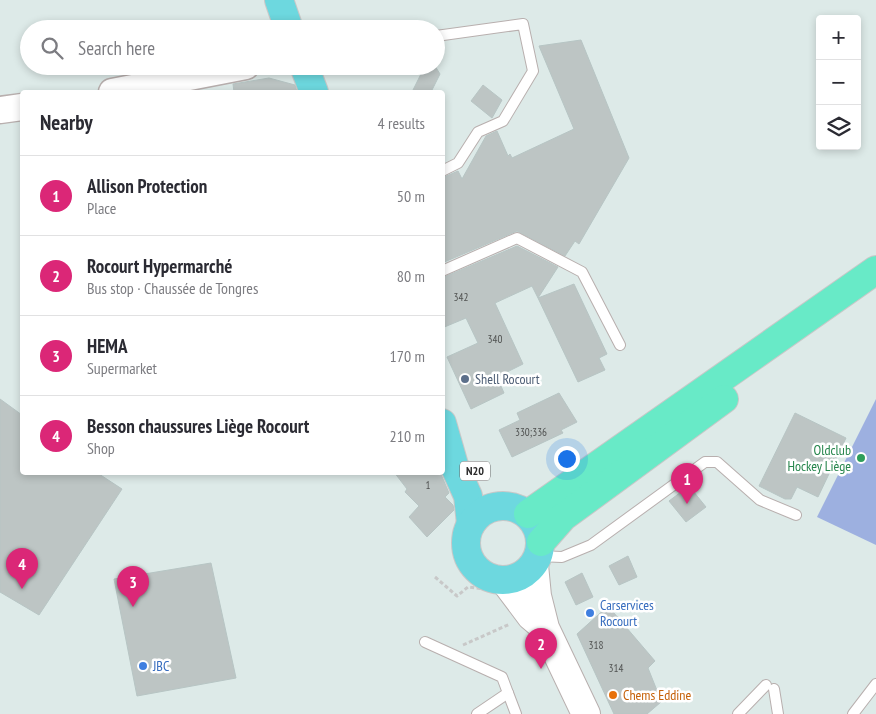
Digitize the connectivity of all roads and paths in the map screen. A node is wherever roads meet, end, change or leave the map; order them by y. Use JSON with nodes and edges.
{"nodes":[{"id":1,"x":278,"y":0,"type":"edge"},
{"id":2,"x":285,"y":20,"type":"edge"},
{"id":3,"x":445,"y":35,"type":"edge"},
{"id":4,"x":199,"y":75,"type":"edge"},
{"id":5,"x":307,"y":75,"type":"edge"},
{"id":6,"x":122,"y":90,"type":"edge"},
{"id":7,"x":313,"y":90,"type":"edge"},
{"id":8,"x":20,"y":107,"type":"edge"},
{"id":9,"x":0,"y":110,"type":"edge"},
{"id":10,"x":445,"y":170,"type":"edge"},
{"id":11,"x":445,"y":270,"type":"edge"},
{"id":12,"x":876,"y":270,"type":"edge"},
{"id":13,"x":876,"y":289,"type":"edge"},
{"id":14,"x":620,"y":345,"type":"dead end"},
{"id":15,"x":445,"y":429,"type":"edge"},
{"id":16,"x":445,"y":432,"type":"edge"},
{"id":17,"x":518,"y":510,"type":"junction"},
{"id":18,"x":796,"y":515,"type":"dead end"},
{"id":19,"x":471,"y":524,"type":"junction"},
{"id":20,"x":538,"y":554,"type":"junction"},
{"id":21,"x":435,"y":576,"type":"dead end"},
{"id":22,"x":495,"y":585,"type":"junction"},
{"id":23,"x":517,"y":620,"type":"dead end"},
{"id":24,"x":545,"y":628,"type":"junction"},
{"id":25,"x":425,"y":642,"type":"dead end"},
{"id":26,"x":458,"y":647,"type":"dead end"},
{"id":27,"x":876,"y":684,"type":"edge"},
{"id":28,"x":508,"y":693,"type":"junction"},
{"id":29,"x":477,"y":714,"type":"edge"},
{"id":30,"x":516,"y":714,"type":"edge"},
{"id":31,"x":586,"y":714,"type":"edge"},
{"id":32,"x":738,"y":714,"type":"edge"},
{"id":33,"x":778,"y":714,"type":"edge"},
{"id":34,"x":852,"y":714,"type":"edge"}],
"edges":[{"from":1,"to":2,"type":"main road"},
{"from":3,"to":10,"type":"lane"},
{"from":4,"to":6,"type":"street"},
{"from":5,"to":7,"type":"main road"},
{"from":8,"to":9,"type":"street"},
{"from":11,"to":14,"type":"lane"},
{"from":12,"to":17,"type":"highway"},
{"from":13,"to":20,"type":"highway"},
{"from":15,"to":17,"type":"main road","number":"N20"},
{"from":16,"to":19,"type":"main road","number":"N20"},
{"from":17,"to":19,"type":"main road"},
{"from":17,"to":20,"type":"main road","number":"N20"},
{"from":18,"to":20,"type":"lane"},
{"from":19,"to":22,"type":"main road","number":"N20"},
{"from":20,"to":22,"type":"main road"},
{"from":20,"to":24,"type":"main road"},
{"from":21,"to":22,"type":"path"},
{"from":22,"to":24,"type":"main road"},
{"from":23,"to":26,"type":"path"},
{"from":24,"to":31,"type":"main road"},
{"from":25,"to":28,"type":"lane"},
{"from":27,"to":34,"type":"lane"},
{"from":28,"to":29,"type":"lane"},
{"from":28,"to":30,"type":"lane"},
{"from":32,"to":33,"type":"lane"}]}
